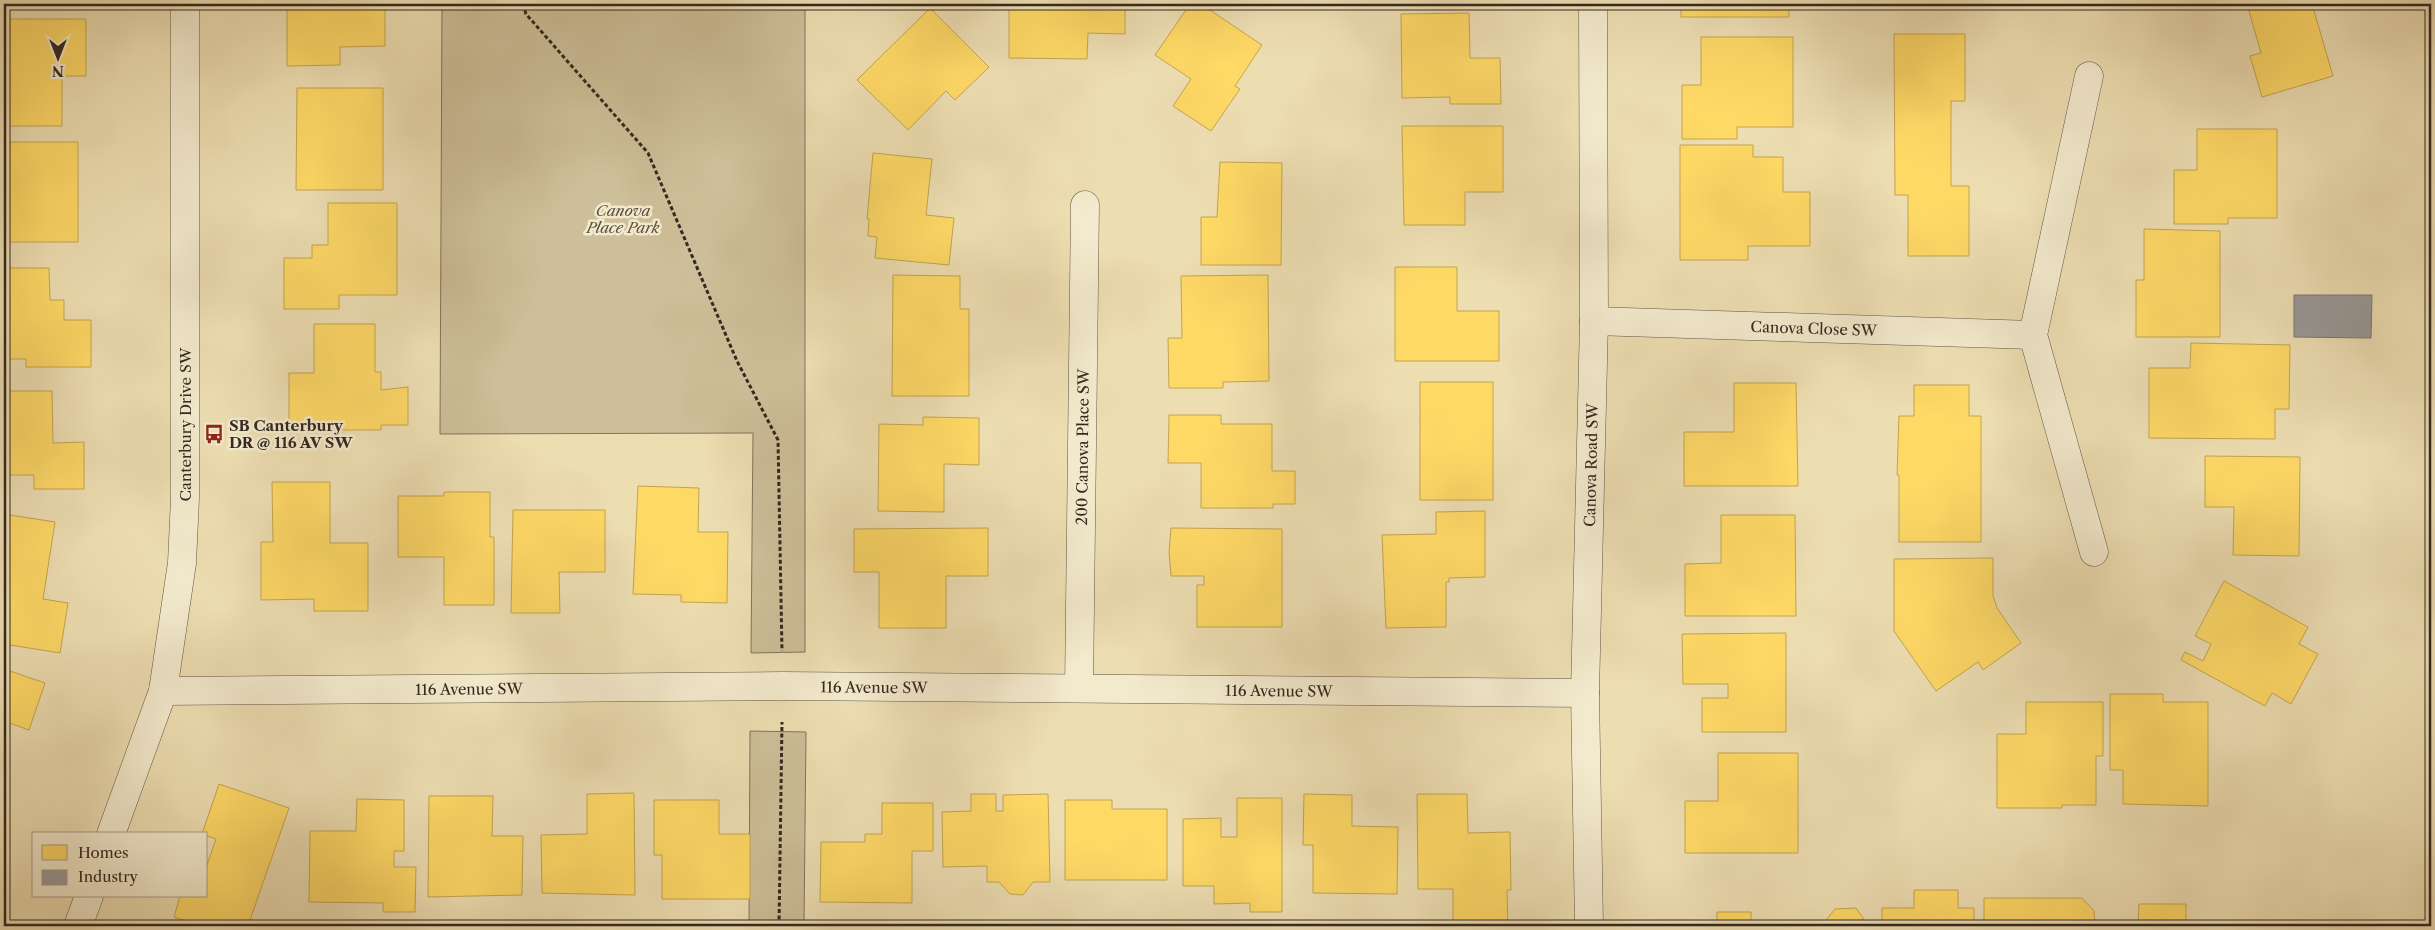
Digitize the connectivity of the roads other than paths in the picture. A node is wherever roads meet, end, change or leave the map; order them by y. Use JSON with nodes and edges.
{"nodes":[{"id":1,"x":185,"y":4,"type":"edge"},
{"id":2,"x":1593,"y":4,"type":"edge"},
{"id":3,"x":2089,"y":76,"type":"dead end"},
{"id":4,"x":1085,"y":205,"type":"dead end"},
{"id":5,"x":1594,"y":321,"type":"junction"},
{"id":6,"x":2033,"y":335,"type":"junction"},
{"id":7,"x":2094,"y":552,"type":"dead end"},
{"id":8,"x":1079,"y":688,"type":"junction"},
{"id":9,"x":163,"y":690,"type":"junction"},
{"id":10,"x":1585,"y":693,"type":"junction"},
{"id":11,"x":112,"y":832,"type":"edge"},
{"id":12,"x":87,"y":898,"type":"edge"},
{"id":13,"x":78,"y":926,"type":"edge"},
{"id":14,"x":1589,"y":926,"type":"edge"}],
"edges":[{"from":1,"to":9,"type":"street","name":"Canterbury Drive SW"},
{"from":2,"to":5,"type":"street","name":"Canova Road SW"},
{"from":3,"to":6,"type":"street"},
{"from":4,"to":8,"type":"street","name":"200 Canova Place SW"},
{"from":5,"to":6,"type":"street","name":"Canova Close SW"},
{"from":5,"to":10,"type":"street","name":"Canova Road SW"},
{"from":6,"to":7,"type":"street"},
{"from":8,"to":9,"type":"street","name":"116 Avenue SW"},
{"from":8,"to":10,"type":"street","name":"116 Avenue SW"},
{"from":9,"to":11,"type":"street","name":"Canterbury Drive SW"},
{"from":10,"to":14,"type":"street","name":"Canova Road SW"},
{"from":12,"to":13,"type":"street"}]}
